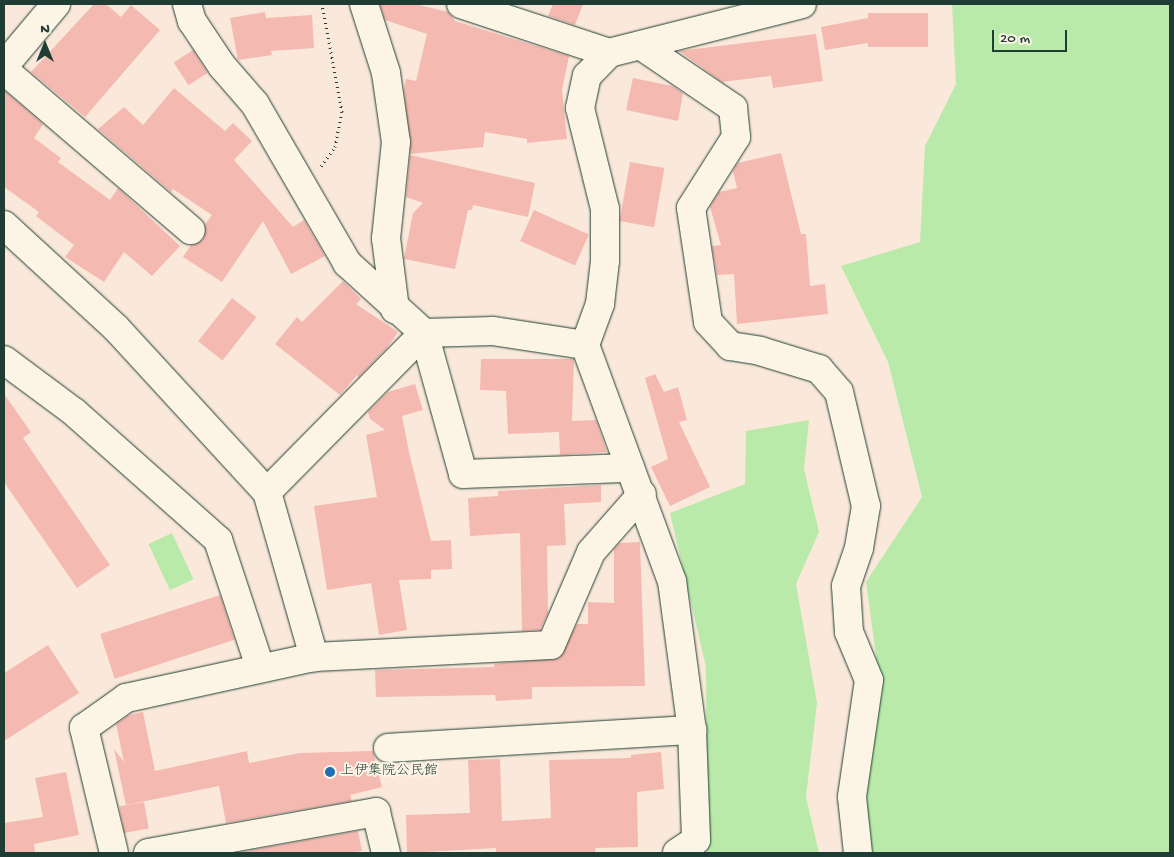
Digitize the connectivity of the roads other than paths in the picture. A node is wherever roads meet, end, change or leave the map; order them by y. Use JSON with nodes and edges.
{"nodes":[{"id":1,"x":56,"y":4,"type":"edge"},
{"id":2,"x":187,"y":4,"type":"edge"},
{"id":3,"x":364,"y":4,"type":"edge"},
{"id":4,"x":462,"y":4,"type":"edge"},
{"id":5,"x":802,"y":4,"type":"edge"},
{"id":6,"x":644,"y":47,"type":"junction"},
{"id":7,"x":609,"y":53,"type":"junction"},
{"id":8,"x":4,"y":68,"type":"edge"},
{"id":9,"x":4,"y":225,"type":"edge"},
{"id":10,"x":191,"y":230,"type":"dead end"},
{"id":11,"x":395,"y":310,"type":"junction"},
{"id":12,"x":424,"y":333,"type":"junction"},
{"id":13,"x":585,"y":346,"type":"junction"},
{"id":14,"x":4,"y":360,"type":"edge"},
{"id":15,"x":630,"y":468,"type":"junction"},
{"id":16,"x":267,"y":492,"type":"junction"},
{"id":17,"x":642,"y":494,"type":"junction"},
{"id":18,"x":314,"y":657,"type":"junction"},
{"id":19,"x":260,"y":667,"type":"junction"},
{"id":20,"x":692,"y":730,"type":"junction"},
{"id":21,"x":388,"y":748,"type":"dead end"},
{"id":22,"x":114,"y":853,"type":"edge"},
{"id":23,"x":148,"y":853,"type":"edge"},
{"id":24,"x":386,"y":853,"type":"edge"},
{"id":25,"x":677,"y":853,"type":"edge"},
{"id":26,"x":858,"y":853,"type":"edge"}],
"edges":[{"from":1,"to":8,"type":"street"},
{"from":2,"to":11,"type":"street"},
{"from":3,"to":11,"type":"street"},
{"from":4,"to":7,"type":"street"},
{"from":5,"to":6,"type":"street"},
{"from":6,"to":7,"type":"street"},
{"from":6,"to":26,"type":"street"},
{"from":7,"to":13,"type":"street"},
{"from":8,"to":10,"type":"street"},
{"from":9,"to":16,"type":"street"},
{"from":11,"to":12,"type":"street"},
{"from":12,"to":13,"type":"street"},
{"from":12,"to":15,"type":"street"},
{"from":12,"to":16,"type":"street"},
{"from":13,"to":15,"type":"street"},
{"from":14,"to":19,"type":"street"},
{"from":15,"to":17,"type":"street"},
{"from":16,"to":18,"type":"street"},
{"from":17,"to":18,"type":"street"},
{"from":17,"to":20,"type":"street"},
{"from":18,"to":19,"type":"street"},
{"from":19,"to":22,"type":"street"},
{"from":20,"to":21,"type":"street"},
{"from":20,"to":25,"type":"street"},
{"from":23,"to":24,"type":"street"}]}
